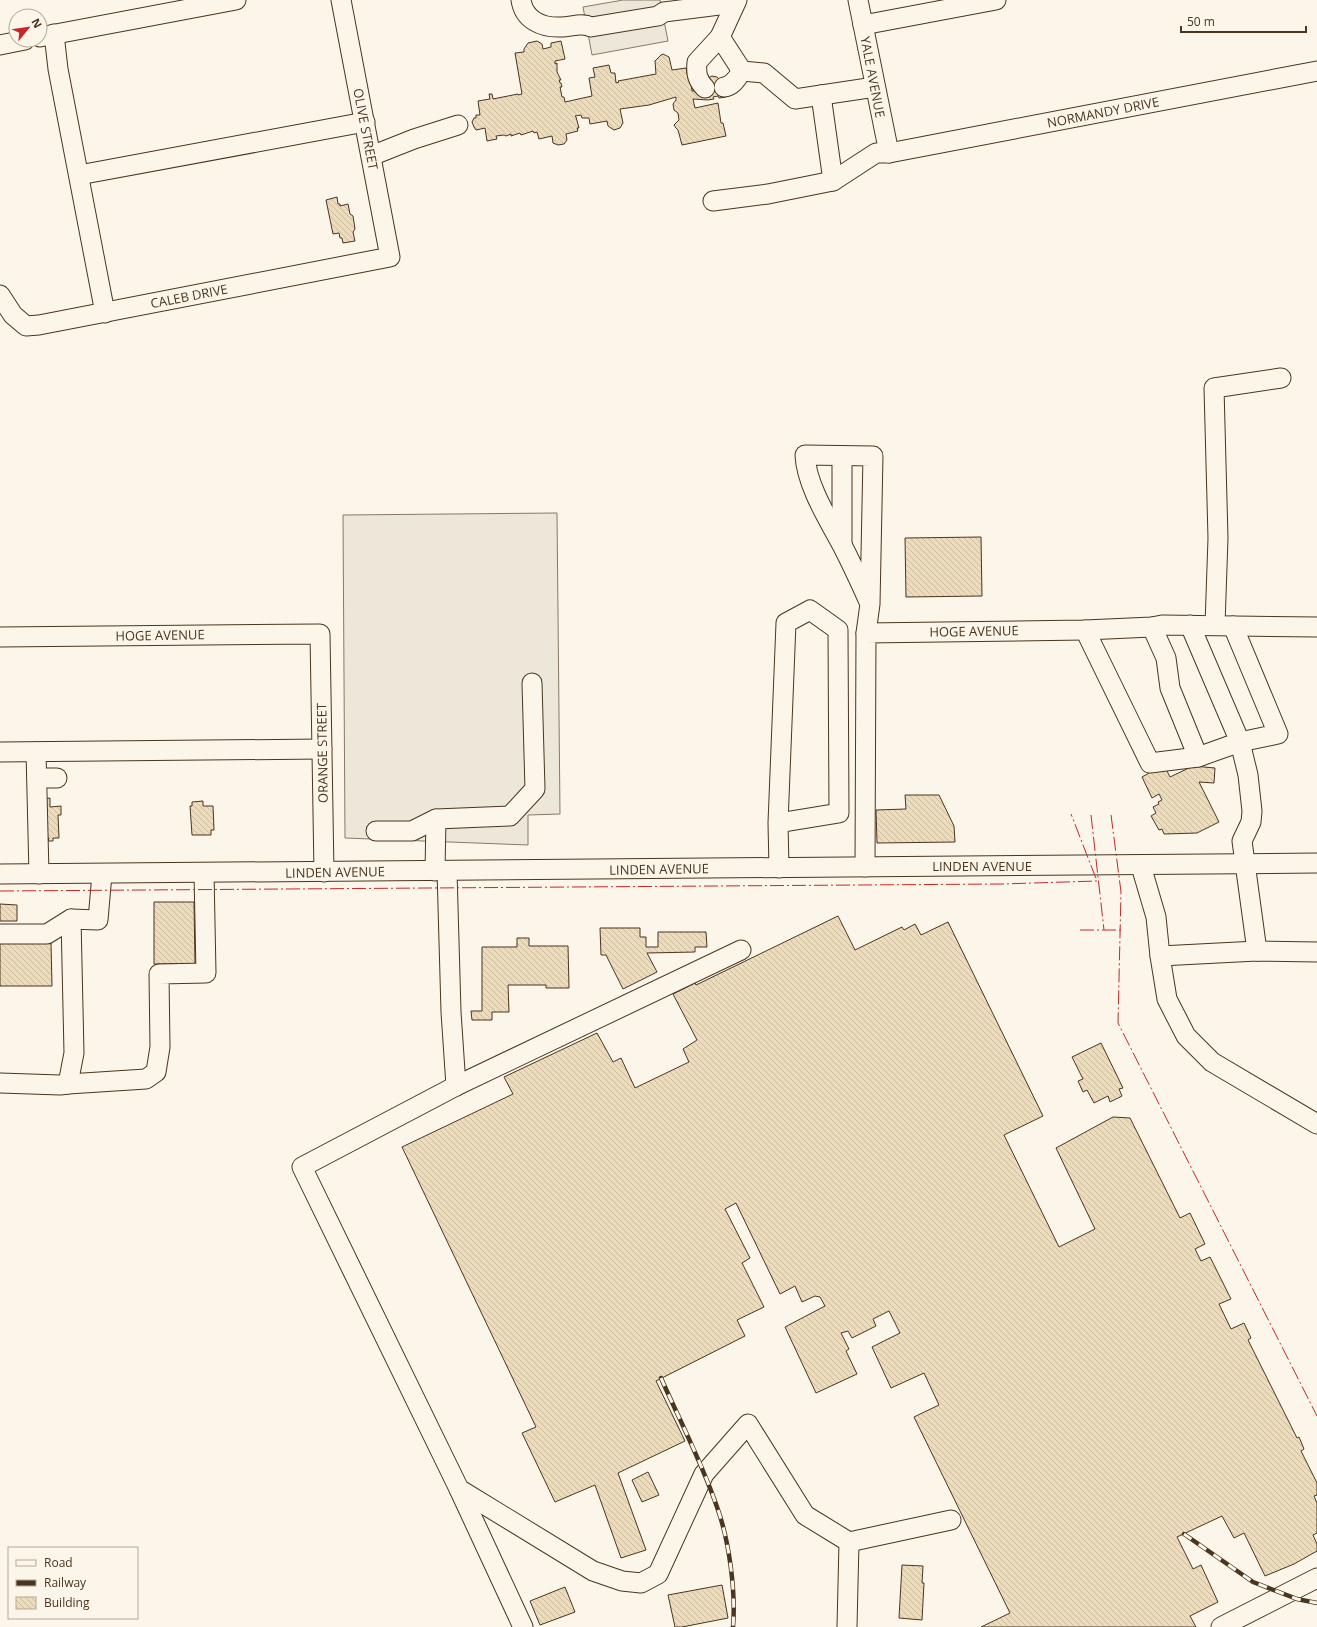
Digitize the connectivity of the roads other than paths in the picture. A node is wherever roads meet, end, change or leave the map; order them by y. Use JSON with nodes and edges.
{"nodes":[{"id":1,"x":236,"y":0,"type":"edge"},
{"id":2,"x":341,"y":0,"type":"edge"},
{"id":3,"x":521,"y":0,"type":"edge"},
{"id":4,"x":858,"y":0,"type":"edge"},
{"id":5,"x":996,"y":0,"type":"edge"},
{"id":6,"x":736,"y":1,"type":"edge"},
{"id":7,"x":863,"y":25,"type":"junction"},
{"id":8,"x":48,"y":36,"type":"edge"},
{"id":9,"x":720,"y":37,"type":"junction"},
{"id":10,"x":48,"y":39,"type":"edge"},
{"id":11,"x":742,"y":71,"type":"junction"},
{"id":12,"x":1317,"y":71,"type":"edge"},
{"id":13,"x":724,"y":87,"type":"dead end"},
{"id":14,"x":875,"y":87,"type":"junction"},
{"id":15,"x":705,"y":88,"type":"dead end"},
{"id":16,"x":821,"y":95,"type":"junction"},
{"id":17,"x":365,"y":122,"type":"junction"},
{"id":18,"x":458,"y":125,"type":"dead end"},
{"id":19,"x":889,"y":153,"type":"junction"},
{"id":20,"x":372,"y":156,"type":"junction"},
{"id":21,"x":79,"y":176,"type":"junction"},
{"id":22,"x":833,"y":181,"type":"junction"},
{"id":23,"x":713,"y":201,"type":"dead end"},
{"id":24,"x":390,"y":257,"type":"joint"},
{"id":25,"x":0,"y":295,"type":"edge"},
{"id":26,"x":105,"y":313,"type":"junction"},
{"id":27,"x":1281,"y":378,"type":"dead end"},
{"id":28,"x":842,"y":456,"type":"junction"},
{"id":29,"x":842,"y":546,"type":"junction"},
{"id":30,"x":870,"y":604,"type":"junction"},
{"id":31,"x":1190,"y":625,"type":"junction"},
{"id":32,"x":1224,"y":626,"type":"junction"},
{"id":33,"x":1152,"y":627,"type":"junction"},
{"id":34,"x":1317,"y":627,"type":"edge"},
{"id":35,"x":1085,"y":630,"type":"junction"},
{"id":36,"x":866,"y":633,"type":"junction"},
{"id":37,"x":320,"y":634,"type":"joint"},
{"id":38,"x":0,"y":637,"type":"edge"},
{"id":39,"x":532,"y":683,"type":"dead end"},
{"id":40,"x":1240,"y":742,"type":"junction"},
{"id":41,"x":322,"y":749,"type":"junction"},
{"id":42,"x":0,"y":752,"type":"edge"},
{"id":43,"x":36,"y":752,"type":"junction"},
{"id":44,"x":1198,"y":757,"type":"junction"},
{"id":45,"x":37,"y":778,"type":"junction"},
{"id":46,"x":57,"y":778,"type":"dead end"},
{"id":47,"x":436,"y":819,"type":"junction"},
{"id":48,"x":778,"y":823,"type":"junction"},
{"id":49,"x":376,"y":831,"type":"dead end"},
{"id":50,"x":1317,"y":863,"type":"edge"},
{"id":51,"x":1246,"y":864,"type":"junction"},
{"id":52,"x":1141,"y":866,"type":"junction"},
{"id":53,"x":865,"y":867,"type":"junction"},
{"id":54,"x":779,"y":868,"type":"junction"},
{"id":55,"x":441,"y":871,"type":"junction"},
{"id":56,"x":324,"y":872,"type":"junction"},
{"id":57,"x":204,"y":873,"type":"junction"},
{"id":58,"x":0,"y":874,"type":"edge"},
{"id":59,"x":39,"y":874,"type":"junction"},
{"id":60,"x":102,"y":874,"type":"junction"},
{"id":61,"x":71,"y":919,"type":"junction"},
{"id":62,"x":0,"y":934,"type":"edge"},
{"id":63,"x":741,"y":950,"type":"dead end"},
{"id":64,"x":1258,"y":951,"type":"junction"},
{"id":65,"x":1317,"y":952,"type":"edge"},
{"id":66,"x":1160,"y":956,"type":"junction"},
{"id":67,"x":0,"y":1083,"type":"edge"},
{"id":68,"x":68,"y":1084,"type":"junction"},
{"id":69,"x":456,"y":1086,"type":"junction"},
{"id":70,"x":1317,"y":1124,"type":"edge"},
{"id":71,"x":459,"y":1489,"type":"junction"},
{"id":72,"x":951,"y":1520,"type":"dead end"},
{"id":73,"x":849,"y":1542,"type":"junction"},
{"id":74,"x":1317,"y":1578,"type":"edge"},
{"id":75,"x":523,"y":1627,"type":"edge"},
{"id":76,"x":847,"y":1627,"type":"edge"},
{"id":77,"x":1221,"y":1627,"type":"edge"}],
"edges":[{"from":1,"to":8,"type":"street"},
{"from":2,"to":17,"type":"street","name":"OLIVE STREET"},
{"from":3,"to":6,"type":"street"},
{"from":4,"to":7,"type":"street","name":"YALE AVENUE"},
{"from":5,"to":7,"type":"street"},
{"from":6,"to":9,"type":"street"},
{"from":7,"to":14,"type":"street","name":"YALE AVENUE"},
{"from":9,"to":11,"type":"street"},
{"from":9,"to":15,"type":"street"},
{"from":10,"to":21,"type":"street"},
{"from":11,"to":13,"type":"street"},
{"from":11,"to":16,"type":"street"},
{"from":12,"to":19,"type":"street","name":"NORMANDY DRIVE"},
{"from":14,"to":16,"type":"street"},
{"from":14,"to":19,"type":"street","name":"YALE AVENUE"},
{"from":16,"to":22,"type":"street"},
{"from":17,"to":20,"type":"street","name":"OLIVE STREET"},
{"from":17,"to":21,"type":"street"},
{"from":18,"to":20,"type":"street"},
{"from":19,"to":22,"type":"street","name":"NORMANDY DRIVE"},
{"from":20,"to":24,"type":"street","name":"OLIVE STREET"},
{"from":21,"to":26,"type":"street"},
{"from":22,"to":23,"type":"street"},
{"from":24,"to":26,"type":"street","name":"CALEB DRIVE"},
{"from":25,"to":26,"type":"street","name":"CALEB DRIVE"},
{"from":27,"to":32,"type":"street"},
{"from":28,"to":29,"type":"street"},
{"from":28,"to":29,"type":"street"},
{"from":28,"to":30,"type":"street"},
{"from":29,"to":30,"type":"street"},
{"from":30,"to":36,"type":"street"},
{"from":31,"to":32,"type":"street","name":"HOGE AVENUE"},
{"from":31,"to":33,"type":"street","name":"HOGE AVENUE"},
{"from":31,"to":40,"type":"street"},
{"from":32,"to":34,"type":"street","name":"HOGE AVENUE"},
{"from":32,"to":40,"type":"street"},
{"from":33,"to":35,"type":"street","name":"HOGE AVENUE"},
{"from":33,"to":44,"type":"street"},
{"from":35,"to":36,"type":"street","name":"HOGE AVENUE"},
{"from":35,"to":44,"type":"street"},
{"from":36,"to":53,"type":"street"},
{"from":37,"to":38,"type":"street","name":"HOGE AVENUE"},
{"from":37,"to":41,"type":"street","name":"ORANGE STREET"},
{"from":39,"to":47,"type":"street"},
{"from":40,"to":44,"type":"street"},
{"from":40,"to":51,"type":"street"},
{"from":41,"to":43,"type":"street"},
{"from":41,"to":56,"type":"street","name":"ORANGE STREET"},
{"from":42,"to":43,"type":"street"},
{"from":43,"to":45,"type":"street"},
{"from":45,"to":46,"type":"street"},
{"from":45,"to":59,"type":"street"},
{"from":47,"to":49,"type":"street"},
{"from":47,"to":55,"type":"street"},
{"from":48,"to":48,"type":"street"},
{"from":48,"to":54,"type":"street"},
{"from":50,"to":51,"type":"street","name":"LINDEN AVENUE"},
{"from":51,"to":52,"type":"street","name":"LINDEN AVENUE"},
{"from":51,"to":64,"type":"street"},
{"from":52,"to":53,"type":"street","name":"LINDEN AVENUE"},
{"from":52,"to":66,"type":"street"},
{"from":53,"to":54,"type":"street","name":"LINDEN AVENUE"},
{"from":54,"to":55,"type":"street","name":"LINDEN AVENUE"},
{"from":55,"to":56,"type":"street","name":"LINDEN AVENUE"},
{"from":55,"to":69,"type":"street"},
{"from":56,"to":57,"type":"street","name":"LINDEN AVENUE"},
{"from":57,"to":60,"type":"street","name":"LINDEN AVENUE"},
{"from":57,"to":68,"type":"street"},
{"from":58,"to":59,"type":"street","name":"LINDEN AVENUE"},
{"from":59,"to":60,"type":"street","name":"LINDEN AVENUE"},
{"from":60,"to":61,"type":"street"},
{"from":61,"to":62,"type":"street"},
{"from":61,"to":68,"type":"street"},
{"from":63,"to":69,"type":"street"},
{"from":64,"to":65,"type":"street"},
{"from":64,"to":66,"type":"street"},
{"from":66,"to":70,"type":"street"},
{"from":67,"to":68,"type":"street"},
{"from":69,"to":71,"type":"street"},
{"from":71,"to":73,"type":"street"},
{"from":71,"to":75,"type":"street"},
{"from":72,"to":73,"type":"street"},
{"from":73,"to":76,"type":"street"},
{"from":74,"to":77,"type":"street"}]}
